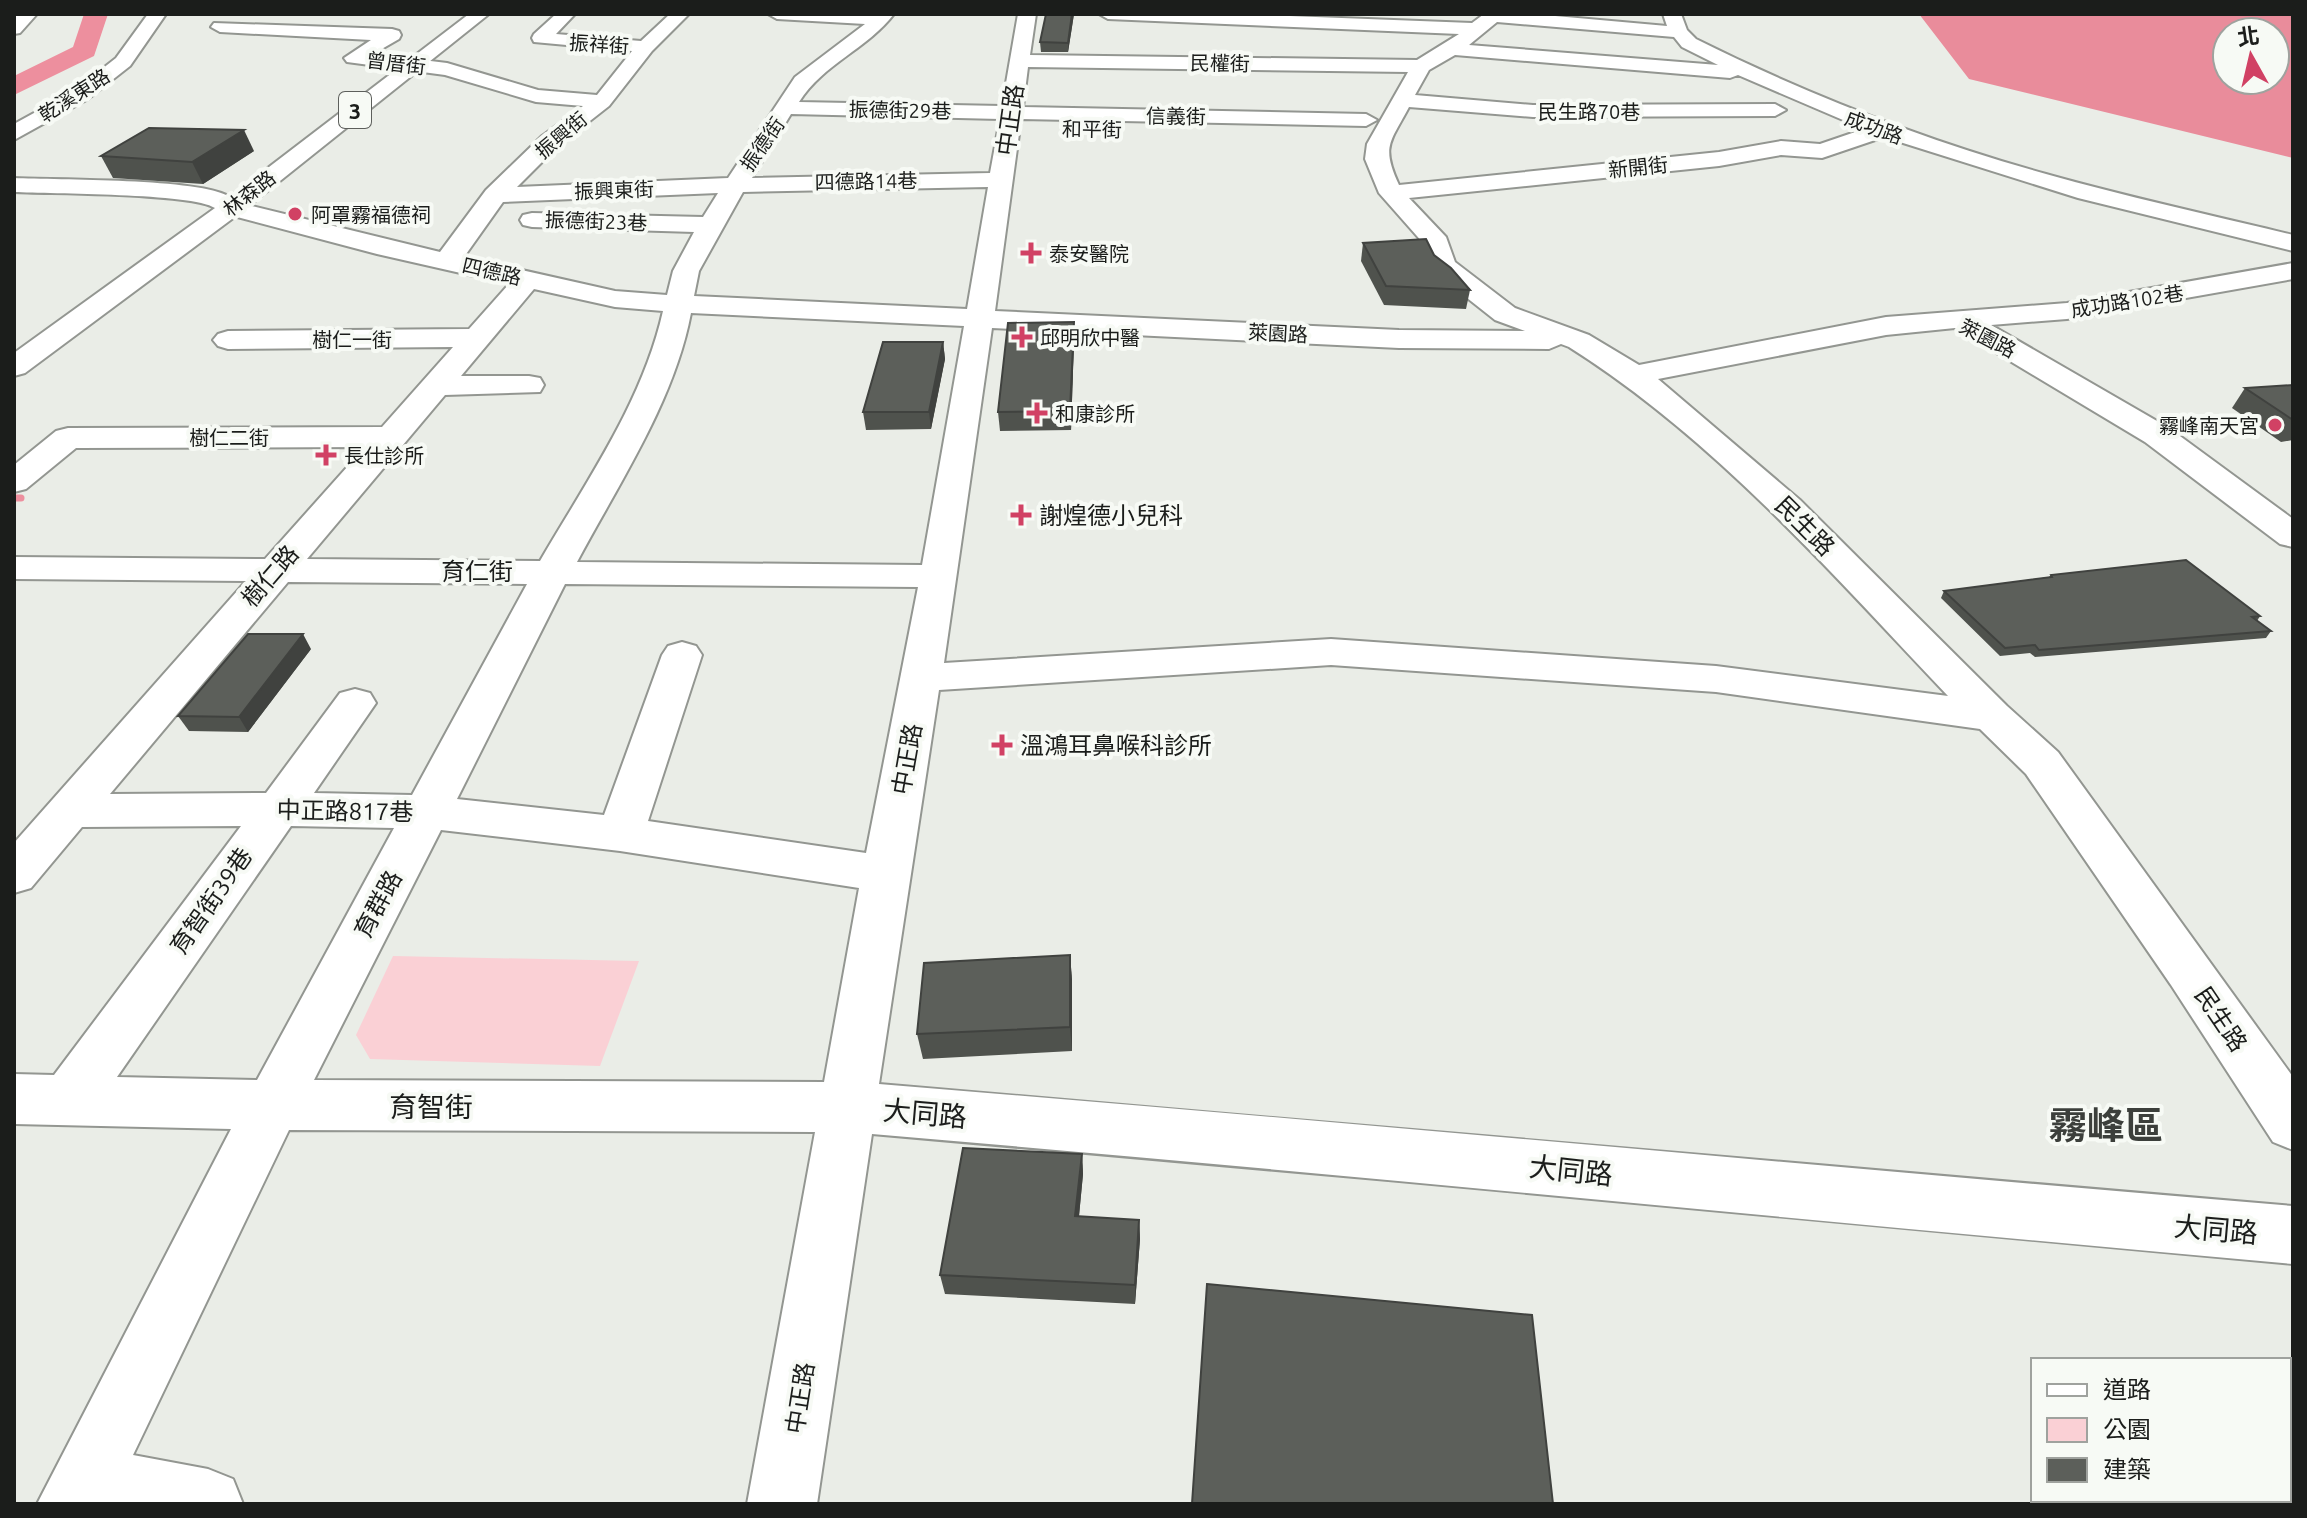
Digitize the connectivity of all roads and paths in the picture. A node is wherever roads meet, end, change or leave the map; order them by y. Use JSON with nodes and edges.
{"nodes":[{"id":1,"x":28,"y":14,"type":"edge"},
{"id":2,"x":157,"y":14,"type":"edge"},
{"id":3,"x":460,"y":14,"type":"edge"},
{"id":4,"x":480,"y":14,"type":"edge"},
{"id":5,"x":566,"y":14,"type":"edge"},
{"id":6,"x":680,"y":14,"type":"edge"},
{"id":7,"x":777,"y":14,"type":"edge"},
{"id":8,"x":1027,"y":14,"type":"edge"},
{"id":9,"x":1108,"y":14,"type":"edge"},
{"id":10,"x":1389,"y":14,"type":"edge"},
{"id":11,"x":882,"y":16,"type":"edge"},
{"id":12,"x":1489,"y":20,"type":"edge"},
{"id":13,"x":1675,"y":23,"type":"edge"},
{"id":14,"x":220,"y":27,"type":"dead end"},
{"id":15,"x":14,"y":29,"type":"edge"},
{"id":16,"x":392,"y":35,"type":"junction"},
{"id":17,"x":1232,"y":35,"type":"edge"},
{"id":18,"x":430,"y":37,"type":"junction"},
{"id":19,"x":645,"y":47,"type":"junction"},
{"id":20,"x":1452,"y":49,"type":"junction"},
{"id":21,"x":1018,"y":61,"type":"junction"},
{"id":22,"x":404,"y":64,"type":"junction"},
{"id":23,"x":1421,"y":66,"type":"junction"},
{"id":24,"x":1753,"y":72,"type":"junction"},
{"id":25,"x":1335,"y":79,"type":"junction"},
{"id":26,"x":863,"y":89,"type":"dead end"},
{"id":27,"x":1403,"y":100,"type":"junction"},
{"id":28,"x":602,"y":102,"type":"junction"},
{"id":29,"x":788,"y":108,"type":"junction"},
{"id":30,"x":1775,"y":110,"type":"dead end"},
{"id":31,"x":888,"y":111,"type":"junction"},
{"id":32,"x":1012,"y":120,"type":"junction"},
{"id":33,"x":1366,"y":120,"type":"dead end"},
{"id":34,"x":1339,"y":121,"type":"junction"},
{"id":35,"x":1224,"y":124,"type":"junction"},
{"id":36,"x":1882,"y":130,"type":"junction"},
{"id":37,"x":14,"y":133,"type":"edge"},
{"id":38,"x":1000,"y":180,"type":"junction"},
{"id":39,"x":14,"y":185,"type":"edge"},
{"id":40,"x":733,"y":185,"type":"junction"},
{"id":41,"x":1391,"y":193,"type":"junction"},
{"id":42,"x":495,"y":195,"type":"junction"},
{"id":43,"x":224,"y":203,"type":"junction"},
{"id":44,"x":481,"y":218,"type":"junction"},
{"id":45,"x":710,"y":225,"type":"junction"},
{"id":46,"x":2293,"y":243,"type":"edge"},
{"id":47,"x":447,"y":261,"type":"junction"},
{"id":48,"x":2293,"y":271,"type":"edge"},
{"id":49,"x":528,"y":279,"type":"junction"},
{"id":50,"x":680,"y":304,"type":"junction"},
{"id":51,"x":977,"y":319,"type":"junction"},
{"id":52,"x":1960,"y":319,"type":"junction"},
{"id":53,"x":476,"y":338,"type":"junction"},
{"id":54,"x":228,"y":340,"type":"dead end"},
{"id":55,"x":1579,"y":341,"type":"junction"},
{"id":56,"x":14,"y":342,"type":"edge"},
{"id":57,"x":14,"y":367,"type":"edge"},
{"id":58,"x":1634,"y":375,"type":"junction"},
{"id":59,"x":529,"y":385,"type":"dead end"},
{"id":60,"x":436,"y":386,"type":"junction"},
{"id":61,"x":390,"y":437,"type":"junction"},
{"id":62,"x":14,"y":482,"type":"edge"},
{"id":63,"x":2293,"y":536,"type":"edge"},
{"id":64,"x":14,"y":568,"type":"edge"},
{"id":65,"x":276,"y":570,"type":"junction"},
{"id":66,"x":553,"y":571,"type":"junction"},
{"id":67,"x":939,"y":576,"type":"junction"},
{"id":68,"x":682,"y":655,"type":"dead end"},
{"id":69,"x":921,"y":678,"type":"junction"},
{"id":70,"x":355,"y":703,"type":"dead end"},
{"id":71,"x":1992,"y":716,"type":"junction"},
{"id":72,"x":276,"y":809,"type":"junction"},
{"id":73,"x":68,"y":811,"type":"junction"},
{"id":74,"x":426,"y":812,"type":"junction"},
{"id":75,"x":620,"y":834,"type":"junction"},
{"id":76,"x":886,"y":874,"type":"junction"},
{"id":77,"x":14,"y":875,"type":"edge"},
{"id":78,"x":273,"y":1105,"type":"junction"},
{"id":79,"x":848,"y":1107,"type":"junction"},
{"id":80,"x":34,"y":1108,"type":"edge"},
{"id":81,"x":2293,"y":1124,"type":"edge"},
{"id":82,"x":2293,"y":1235,"type":"edge"},
{"id":83,"x":78,"y":1492,"type":"edge"},
{"id":84,"x":208,"y":1504,"type":"edge"},
{"id":85,"x":782,"y":1504,"type":"edge"}],
"edges":[{"from":1,"to":15,"type":"street"},
{"from":2,"to":37,"type":"street","name":"乾溪東路"},
{"from":3,"to":18,"type":"street","name":"林森路","number":"3"},
{"from":4,"to":22,"type":"street","name":"林森路","number":"3"},
{"from":5,"to":19,"type":"street","name":"振祥街"},
{"from":6,"to":19,"type":"street","name":"振興街"},
{"from":7,"to":11,"type":"street"},
{"from":8,"to":21,"type":"street","name":"中正路"},
{"from":9,"to":17,"type":"street"},
{"from":10,"to":12,"type":"street"},
{"from":11,"to":29,"type":"street","name":"振德街"},
{"from":12,"to":13,"type":"street"},
{"from":12,"to":17,"type":"street"},
{"from":12,"to":20,"type":"street"},
{"from":13,"to":24,"type":"street"},
{"from":14,"to":16,"type":"street","name":"曾厝街"},
{"from":16,"to":18,"type":"street"},
{"from":16,"to":22,"type":"street","name":"曾厝街"},
{"from":17,"to":21,"type":"street","name":"民權街"},
{"from":17,"to":25,"type":"street","name":"民權街"},
{"from":17,"to":35,"type":"street"},
{"from":18,"to":22,"type":"street","name":"林森路","number":"3"},
{"from":19,"to":28,"type":"street","name":"振興街"},
{"from":20,"to":23,"type":"street"},
{"from":20,"to":24,"type":"street","name":"成功路"},
{"from":21,"to":32,"type":"street","name":"中正路"},
{"from":22,"to":28,"type":"street","name":"曾厝街"},
{"from":22,"to":43,"type":"street","name":"林森路","number":"3"},
{"from":23,"to":25,"type":"street","name":"民權街"},
{"from":23,"to":27,"type":"street","name":"民生路"},
{"from":24,"to":36,"type":"street","name":"成功路"},
{"from":25,"to":34,"type":"street"},
{"from":26,"to":31,"type":"street"},
{"from":27,"to":30,"type":"street","name":"民生路70巷"},
{"from":27,"to":41,"type":"street","name":"民生路"},
{"from":28,"to":42,"type":"street","name":"振興街"},
{"from":29,"to":31,"type":"street","name":"振德街29巷"},
{"from":29,"to":40,"type":"street","name":"振德街"},
{"from":31,"to":32,"type":"street","name":"振德街29巷"},
{"from":32,"to":35,"type":"street","name":"和平街"},
{"from":32,"to":38,"type":"street","name":"中正路"},
{"from":33,"to":34,"type":"street","name":"信義街"},
{"from":34,"to":35,"type":"street","name":"信義街"},
{"from":36,"to":41,"type":"street","name":"新開街"},
{"from":36,"to":46,"type":"street","name":"成功路"},
{"from":38,"to":40,"type":"street","name":"四德路14巷"},
{"from":38,"to":51,"type":"street","name":"中正路"},
{"from":39,"to":43,"type":"street","name":"四德路"},
{"from":40,"to":42,"type":"street","name":"振興東街"},
{"from":40,"to":45,"type":"street","name":"振德街"},
{"from":41,"to":55,"type":"street","name":"民生路"},
{"from":42,"to":44,"type":"street","name":"振興街"},
{"from":43,"to":47,"type":"street","name":"四德路"},
{"from":43,"to":56,"type":"street","name":"林森路","number":"3"},
{"from":43,"to":57,"type":"street","name":"林森路","number":"3"},
{"from":44,"to":45,"type":"street","name":"振德街23巷"},
{"from":44,"to":47,"type":"street","name":"振興街"},
{"from":45,"to":50,"type":"street","name":"振德街"},
{"from":47,"to":49,"type":"street","name":"四德路"},
{"from":48,"to":52,"type":"street","name":"成功路102巷"},
{"from":49,"to":50,"type":"street","name":"四德路"},
{"from":49,"to":53,"type":"street","name":"樹仁路"},
{"from":50,"to":51,"type":"street","name":"四德路"},
{"from":50,"to":66,"type":"street","name":"育群路"},
{"from":51,"to":55,"type":"street","name":"萊園路"},
{"from":51,"to":67,"type":"street","name":"中正路"},
{"from":52,"to":58,"type":"street","name":"萊園路"},
{"from":52,"to":63,"type":"street","name":"萊園路"},
{"from":53,"to":54,"type":"street","name":"樹仁一街"},
{"from":53,"to":60,"type":"street","name":"樹仁路"},
{"from":55,"to":58,"type":"street","name":"民生路"},
{"from":58,"to":71,"type":"street","name":"民生路"},
{"from":59,"to":60,"type":"street"},
{"from":60,"to":61,"type":"street","name":"樹仁路"},
{"from":61,"to":62,"type":"street","name":"樹仁二街"},
{"from":61,"to":65,"type":"street","name":"樹仁路"},
{"from":64,"to":65,"type":"street","name":"育仁街"},
{"from":65,"to":66,"type":"street","name":"育仁街"},
{"from":65,"to":73,"type":"street","name":"樹仁路"},
{"from":66,"to":67,"type":"street","name":"育仁街"},
{"from":66,"to":74,"type":"street","name":"育群路"},
{"from":67,"to":69,"type":"street","name":"中正路"},
{"from":68,"to":75,"type":"street"},
{"from":69,"to":71,"type":"street"},
{"from":69,"to":76,"type":"street","name":"中正路"},
{"from":70,"to":72,"type":"street","name":"育智街39巷"},
{"from":71,"to":81,"type":"street","name":"民生路"},
{"from":72,"to":73,"type":"street","name":"中正路817巷"},
{"from":72,"to":74,"type":"street","name":"中正路817巷"},
{"from":72,"to":80,"type":"street","name":"育智街39巷"},
{"from":73,"to":77,"type":"street","name":"樹仁路"},
{"from":74,"to":75,"type":"street","name":"中正路817巷"},
{"from":74,"to":78,"type":"street","name":"育群路"},
{"from":75,"to":76,"type":"street","name":"中正路817巷"},
{"from":76,"to":79,"type":"street","name":"中正路"},
{"from":78,"to":79,"type":"street","name":"育智街"},
{"from":78,"to":80,"type":"street","name":"育智街"},
{"from":78,"to":83,"type":"street","name":"育群路"},
{"from":79,"to":82,"type":"street","name":"大同路"},
{"from":79,"to":85,"type":"street","name":"中正路"},
{"from":83,"to":84,"type":"street"}]}
